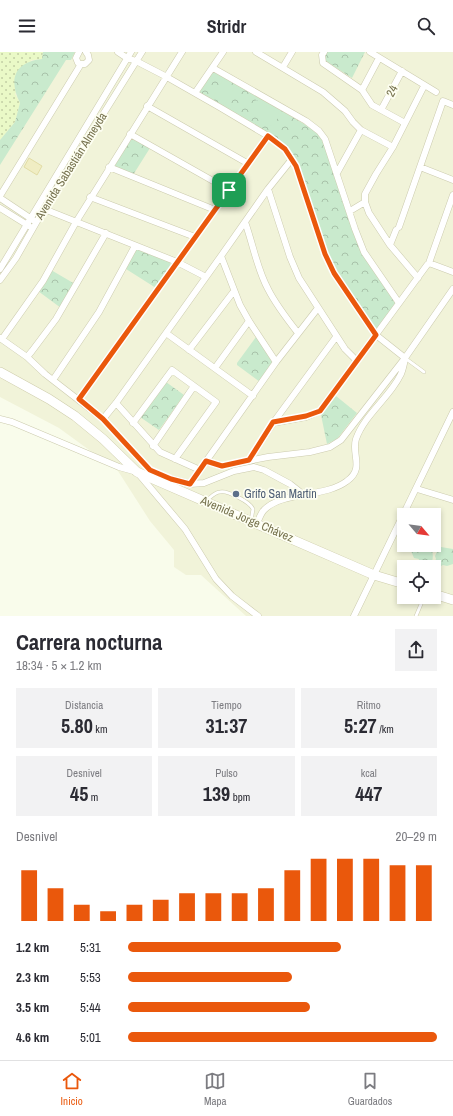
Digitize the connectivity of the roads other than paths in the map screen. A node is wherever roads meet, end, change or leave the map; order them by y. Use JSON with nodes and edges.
{"nodes":[{"id":1,"x":79,"y":52,"type":"edge"},
{"id":2,"x":86,"y":52,"type":"edge"},
{"id":3,"x":118,"y":52,"type":"edge"},
{"id":4,"x":131,"y":52,"type":"edge"},
{"id":5,"x":142,"y":52,"type":"edge"},
{"id":6,"x":182,"y":52,"type":"edge"},
{"id":7,"x":223,"y":52,"type":"edge"},
{"id":8,"x":257,"y":52,"type":"edge"},
{"id":9,"x":292,"y":52,"type":"edge"},
{"id":10,"x":324,"y":52,"type":"edge"},
{"id":11,"x":370,"y":52,"type":"edge"},
{"id":12,"x":127,"y":58,"type":"junction"},
{"id":13,"x":379,"y":58,"type":"junction"},
{"id":14,"x":136,"y":61,"type":"junction"},
{"id":15,"x":81,"y":64,"type":"junction"},
{"id":16,"x":213,"y":68,"type":"junction"},
{"id":17,"x":283,"y":68,"type":"junction"},
{"id":18,"x":402,"y":72,"type":"junction"},
{"id":19,"x":165,"y":76,"type":"junction"},
{"id":20,"x":424,"y":86,"type":"junction"},
{"id":21,"x":362,"y":90,"type":"junction"},
{"id":22,"x":436,"y":92,"type":"dead end"},
{"id":23,"x":195,"y":93,"type":"junction"},
{"id":24,"x":453,"y":105,"type":"edge"},
{"id":25,"x":147,"y":106,"type":"junction"},
{"id":26,"x":381,"y":110,"type":"junction"},
{"id":27,"x":405,"y":123,"type":"junction"},
{"id":28,"x":361,"y":130,"type":"junction"},
{"id":29,"x":130,"y":134,"type":"junction"},
{"id":30,"x":268,"y":136,"type":"junction"},
{"id":31,"x":393,"y":147,"type":"junction"},
{"id":32,"x":292,"y":159,"type":"junction"},
{"id":33,"x":247,"y":163,"type":"junction"},
{"id":34,"x":420,"y":167,"type":"junction"},
{"id":35,"x":109,"y":168,"type":"junction"},
{"id":36,"x":337,"y":173,"type":"junction"},
{"id":37,"x":453,"y":180,"type":"edge"},
{"id":38,"x":268,"y":189,"type":"junction"},
{"id":39,"x":229,"y":190,"type":"junction"},
{"id":40,"x":453,"y":195,"type":"edge"},
{"id":41,"x":0,"y":197,"type":"edge"},
{"id":42,"x":90,"y":197,"type":"junction"},
{"id":43,"x":365,"y":202,"type":"junction"},
{"id":44,"x":0,"y":208,"type":"edge"},
{"id":45,"x":44,"y":209,"type":"junction"},
{"id":46,"x":215,"y":210,"type":"junction"},
{"id":47,"x":350,"y":211,"type":"junction"},
{"id":48,"x":76,"y":222,"type":"junction"},
{"id":49,"x":245,"y":222,"type":"junction"},
{"id":50,"x":32,"y":223,"type":"junction"},
{"id":51,"x":106,"y":233,"type":"junction"},
{"id":52,"x":195,"y":237,"type":"junction"},
{"id":53,"x":390,"y":244,"type":"junction"},
{"id":54,"x":135,"y":246,"type":"junction"},
{"id":55,"x":222,"y":256,"type":"junction"},
{"id":56,"x":177,"y":262,"type":"junction"},
{"id":57,"x":428,"y":264,"type":"junction"},
{"id":58,"x":0,"y":268,"type":"edge"},
{"id":59,"x":453,"y":272,"type":"edge"},
{"id":60,"x":206,"y":276,"type":"junction"},
{"id":61,"x":418,"y":278,"type":"junction"},
{"id":62,"x":0,"y":280,"type":"edge"},
{"id":63,"x":453,"y":289,"type":"edge"},
{"id":64,"x":234,"y":291,"type":"junction"},
{"id":65,"x":399,"y":303,"type":"junction"},
{"id":66,"x":318,"y":308,"type":"junction"},
{"id":67,"x":249,"y":321,"type":"junction"},
{"id":68,"x":166,"y":333,"type":"junction"},
{"id":69,"x":298,"y":333,"type":"junction"},
{"id":70,"x":376,"y":335,"type":"junction"},
{"id":71,"x":336,"y":337,"type":"junction"},
{"id":72,"x":1,"y":338,"type":"edge"},
{"id":73,"x":189,"y":350,"type":"junction"},
{"id":74,"x":27,"y":357,"type":"junction"},
{"id":75,"x":405,"y":358,"type":"junction"},
{"id":76,"x":357,"y":361,"type":"junction"},
{"id":77,"x":276,"y":362,"type":"junction"},
{"id":78,"x":215,"y":368,"type":"junction"},
{"id":79,"x":0,"y":372,"type":"edge"},
{"id":80,"x":424,"y":372,"type":"dead end"},
{"id":81,"x":53,"y":380,"type":"junction"},
{"id":82,"x":194,"y":386,"type":"junction"},
{"id":83,"x":253,"y":396,"type":"junction"},
{"id":84,"x":79,"y":399,"type":"junction"},
{"id":85,"x":116,"y":403,"type":"junction"},
{"id":86,"x":282,"y":411,"type":"junction"},
{"id":87,"x":453,"y":412,"type":"edge"},
{"id":88,"x":0,"y":419,"type":"edge"},
{"id":89,"x":103,"y":419,"type":"junction"},
{"id":90,"x":286,"y":421,"type":"junction"},
{"id":91,"x":273,"y":422,"type":"junction"},
{"id":92,"x":133,"y":423,"type":"junction"},
{"id":93,"x":153,"y":446,"type":"junction"},
{"id":94,"x":175,"y":459,"type":"junction"},
{"id":95,"x":249,"y":460,"type":"junction"},
{"id":96,"x":206,"y":461,"type":"junction"},
{"id":97,"x":200,"y":470,"type":"junction"},
{"id":98,"x":136,"y":472,"type":"junction"},
{"id":99,"x":190,"y":484,"type":"junction"},
{"id":100,"x":417,"y":488,"type":"junction"},
{"id":101,"x":304,"y":495,"type":"junction"},
{"id":102,"x":453,"y":500,"type":"edge"},
{"id":103,"x":205,"y":501,"type":"junction"},
{"id":104,"x":254,"y":522,"type":"junction"},
{"id":105,"x":374,"y":574,"type":"junction"},
{"id":106,"x":397,"y":582,"type":"edge"},
{"id":107,"x":441,"y":596,"type":"edge"},
{"id":108,"x":453,"y":600,"type":"edge"},
{"id":109,"x":421,"y":604,"type":"edge"},
{"id":110,"x":258,"y":616,"type":"edge"},
{"id":111,"x":354,"y":616,"type":"edge"},
{"id":112,"x":416,"y":616,"type":"edge"}],
"edges":[{"from":1,"to":15,"type":"street"},
{"from":2,"to":15,"type":"street"},
{"from":3,"to":12,"type":"street"},
{"from":4,"to":12,"type":"street","name":"Avenida Sabastián Almeyda"},
{"from":5,"to":14,"type":"street","name":"Avenida Sabastián Almeyda"},
{"from":6,"to":19,"type":"street"},
{"from":7,"to":16,"type":"street"},
{"from":8,"to":17,"type":"street"},
{"from":9,"to":17,"type":"street"},
{"from":10,"to":21,"type":"street"},
{"from":11,"to":13,"type":"street"},
{"from":12,"to":14,"type":"street"},
{"from":12,"to":50,"type":"street","name":"Avenida Sabastián Almeyda"},
{"from":13,"to":18,"type":"street"},
{"from":13,"to":21,"type":"street"},
{"from":14,"to":19,"type":"street"},
{"from":14,"to":45,"type":"street","name":"Avenida Sabastián Almeyda"},
{"from":15,"to":41,"type":"street"},
{"from":16,"to":23,"type":"street"},
{"from":16,"to":36,"type":"street"},
{"from":17,"to":28,"type":"street"},
{"from":18,"to":20,"type":"street"},
{"from":18,"to":26,"type":"street","name":"24"},
{"from":19,"to":23,"type":"street"},
{"from":19,"to":25,"type":"street"},
{"from":20,"to":22,"type":"street"},
{"from":20,"to":27,"type":"street"},
{"from":21,"to":26,"type":"street"},
{"from":23,"to":30,"type":"street"},
{"from":24,"to":34,"type":"street"},
{"from":25,"to":29,"type":"street"},
{"from":25,"to":33,"type":"street"},
{"from":26,"to":27,"type":"street"},
{"from":27,"to":31,"type":"street"},
{"from":28,"to":31,"type":"street"},
{"from":28,"to":36,"type":"street"},
{"from":29,"to":35,"type":"street"},
{"from":29,"to":39,"type":"street"},
{"from":30,"to":32,"type":"street"},
{"from":30,"to":33,"type":"street"},
{"from":31,"to":43,"type":"street"},
{"from":32,"to":38,"type":"street"},
{"from":32,"to":70,"type":"street"},
{"from":33,"to":39,"type":"street"},
{"from":34,"to":37,"type":"street"},
{"from":34,"to":53,"type":"street"},
{"from":35,"to":42,"type":"street"},
{"from":35,"to":46,"type":"street"},
{"from":36,"to":47,"type":"street"},
{"from":38,"to":49,"type":"street"},
{"from":38,"to":66,"type":"street"},
{"from":39,"to":46,"type":"street"},
{"from":40,"to":57,"type":"street"},
{"from":41,"to":50,"type":"street"},
{"from":42,"to":48,"type":"street"},
{"from":42,"to":52,"type":"street"},
{"from":43,"to":47,"type":"street"},
{"from":43,"to":53,"type":"street"},
{"from":44,"to":50,"type":"street"},
{"from":45,"to":48,"type":"street"},
{"from":45,"to":50,"type":"street","name":"Avenida Sabastián Almeyda"},
{"from":46,"to":52,"type":"street"},
{"from":47,"to":65,"type":"street"},
{"from":48,"to":51,"type":"street"},
{"from":48,"to":72,"type":"street"},
{"from":49,"to":55,"type":"street"},
{"from":49,"to":69,"type":"street"},
{"from":50,"to":58,"type":"street","name":"Avenida Sabastián Almeyda"},
{"from":50,"to":62,"type":"street","name":"Avenida Sabastián Almeyda"},
{"from":51,"to":54,"type":"street"},
{"from":51,"to":74,"type":"street"},
{"from":52,"to":56,"type":"street"},
{"from":53,"to":61,"type":"street"},
{"from":54,"to":56,"type":"street"},
{"from":54,"to":81,"type":"street"},
{"from":55,"to":60,"type":"street"},
{"from":55,"to":64,"type":"street"},
{"from":56,"to":60,"type":"street"},
{"from":56,"to":84,"type":"street"},
{"from":57,"to":59,"type":"street"},
{"from":57,"to":61,"type":"street"},
{"from":60,"to":68,"type":"street"},
{"from":61,"to":65,"type":"street"},
{"from":63,"to":75,"type":"street"},
{"from":64,"to":67,"type":"street"},
{"from":64,"to":73,"type":"street"},
{"from":65,"to":70,"type":"street"},
{"from":66,"to":69,"type":"street"},
{"from":66,"to":71,"type":"street"},
{"from":67,"to":77,"type":"street"},
{"from":67,"to":78,"type":"street"},
{"from":68,"to":73,"type":"street"},
{"from":68,"to":85,"type":"street"},
{"from":69,"to":77,"type":"street"},
{"from":70,"to":75,"type":"street"},
{"from":70,"to":76,"type":"street"},
{"from":71,"to":76,"type":"street"},
{"from":71,"to":86,"type":"street"},
{"from":72,"to":74,"type":"street"},
{"from":73,"to":78,"type":"street"},
{"from":74,"to":81,"type":"street"},
{"from":75,"to":80,"type":"lane"},
{"from":75,"to":95,"type":"street"},
{"from":75,"to":101,"type":"street"},
{"from":76,"to":90,"type":"street"},
{"from":77,"to":83,"type":"street"},
{"from":78,"to":83,"type":"street"},
{"from":79,"to":98,"type":"main road","name":"Avenida Jorge Chávez"},
{"from":81,"to":84,"type":"street"},
{"from":82,"to":92,"type":"street"},
{"from":82,"to":93,"type":"street"},
{"from":82,"to":94,"type":"street"},
{"from":83,"to":96,"type":"street"},
{"from":84,"to":89,"type":"street"},
{"from":85,"to":89,"type":"street"},
{"from":85,"to":92,"type":"street"},
{"from":86,"to":90,"type":"street"},
{"from":86,"to":91,"type":"street"},
{"from":87,"to":100,"type":"street"},
{"from":88,"to":98,"type":"street"},
{"from":89,"to":99,"type":"street"},
{"from":90,"to":91,"type":"street"},
{"from":91,"to":95,"type":"street"},
{"from":92,"to":93,"type":"street"},
{"from":93,"to":94,"type":"street"},
{"from":94,"to":97,"type":"street"},
{"from":95,"to":96,"type":"street"},
{"from":96,"to":97,"type":"street"},
{"from":97,"to":99,"type":"street"},
{"from":98,"to":103,"type":"main road","name":"Avenida Jorge Chávez"},
{"from":98,"to":110,"type":"street"},
{"from":99,"to":101,"type":"street"},
{"from":100,"to":102,"type":"street"},
{"from":100,"to":105,"type":"street"},
{"from":101,"to":104,"type":"street"},
{"from":103,"to":104,"type":"main road","name":"Avenida Jorge Chávez"},
{"from":103,"to":104,"type":"lane"},
{"from":104,"to":105,"type":"main road","name":"Avenida Jorge Chávez"},
{"from":105,"to":106,"type":"main road","name":"Avenida Jorge Chávez"},
{"from":105,"to":111,"type":"street"},
{"from":107,"to":108,"type":"main road"},
{"from":109,"to":112,"type":"lane"}]}
